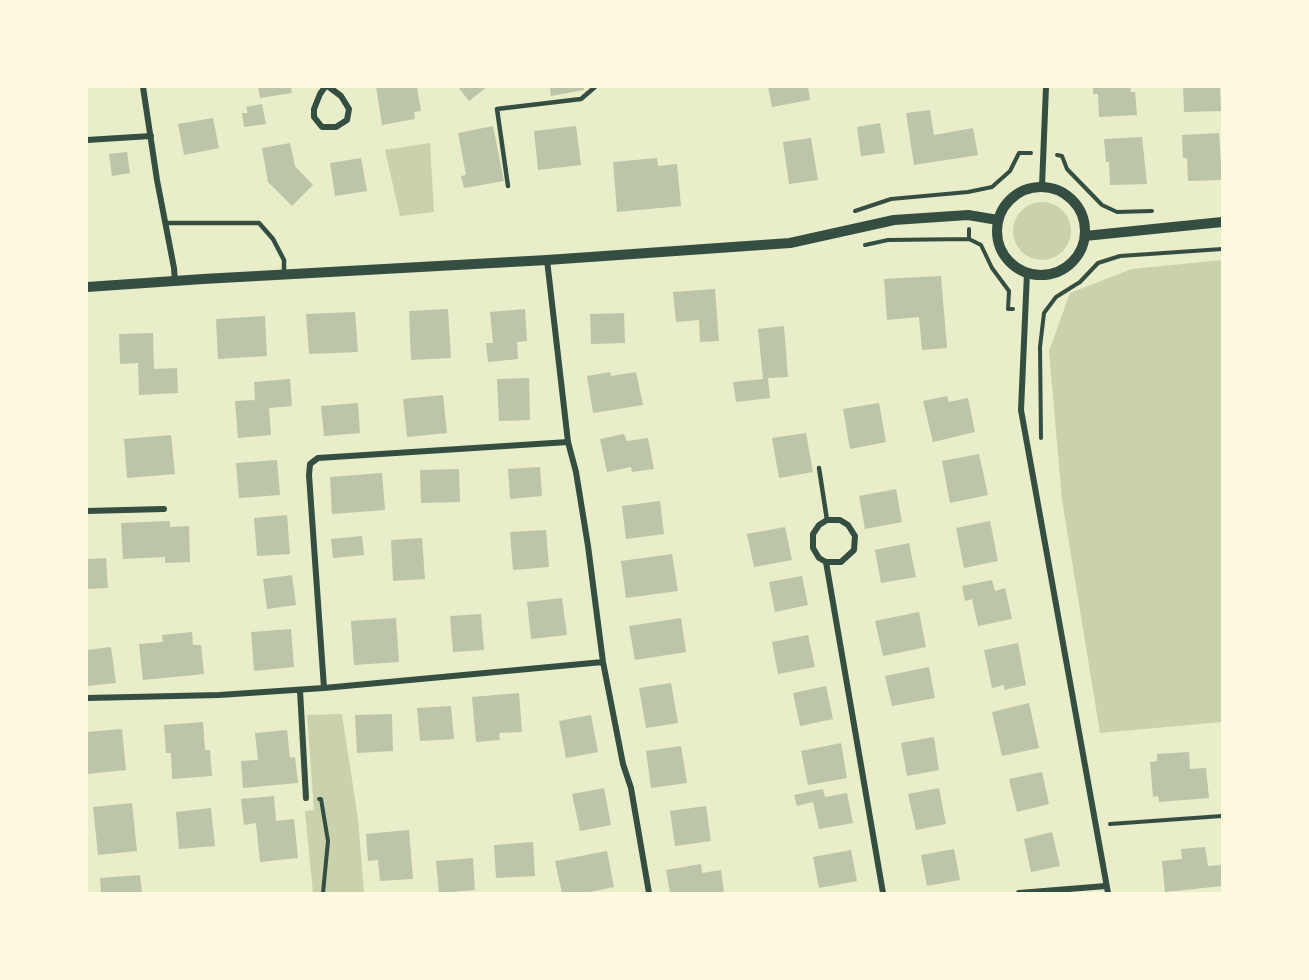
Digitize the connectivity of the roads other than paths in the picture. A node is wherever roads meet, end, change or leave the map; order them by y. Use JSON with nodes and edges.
{"nodes":[{"id":1,"x":143,"y":87,"type":"edge"},
{"id":2,"x":327,"y":87,"type":"edge"},
{"id":3,"x":595,"y":87,"type":"edge"},
{"id":4,"x":1046,"y":87,"type":"edge"},
{"id":5,"x":151,"y":136,"type":"junction"},
{"id":6,"x":87,"y":140,"type":"edge"},
{"id":7,"x":508,"y":186,"type":"dead end"},
{"id":8,"x":1042,"y":186,"type":"junction"},
{"id":9,"x":998,"y":220,"type":"junction"},
{"id":10,"x":1222,"y":222,"type":"edge"},
{"id":11,"x":167,"y":223,"type":"junction"},
{"id":12,"x":1085,"y":236,"type":"junction"},
{"id":13,"x":547,"y":260,"type":"junction"},
{"id":14,"x":1027,"y":273,"type":"junction"},
{"id":15,"x":284,"y":274,"type":"junction"},
{"id":16,"x":175,"y":281,"type":"junction"},
{"id":17,"x":87,"y":287,"type":"edge"},
{"id":18,"x":567,"y":442,"type":"junction"},
{"id":19,"x":819,"y":468,"type":"dead end"},
{"id":20,"x":164,"y":508,"type":"dead end"},
{"id":21,"x":87,"y":511,"type":"edge"},
{"id":22,"x":827,"y":520,"type":"junction"},
{"id":23,"x":826,"y":562,"type":"junction"},
{"id":24,"x":603,"y":662,"type":"junction"},
{"id":25,"x":324,"y":688,"type":"junction"},
{"id":26,"x":300,"y":690,"type":"junction"},
{"id":27,"x":87,"y":698,"type":"edge"},
{"id":28,"x":306,"y":798,"type":"road end"},
{"id":29,"x":1107,"y":889,"type":"edge"},
{"id":30,"x":649,"y":893,"type":"edge"},
{"id":31,"x":883,"y":893,"type":"edge"},
{"id":32,"x":1019,"y":893,"type":"edge"}],
"edges":[{"from":1,"to":5,"type":"street"},
{"from":2,"to":2,"type":"street"},
{"from":3,"to":7,"type":"lane"},
{"from":4,"to":8,"type":"street"},
{"from":5,"to":6,"type":"street"},
{"from":5,"to":11,"type":"street"},
{"from":8,"to":9,"type":"street"},
{"from":8,"to":12,"type":"street"},
{"from":9,"to":13,"type":"street"},
{"from":9,"to":14,"type":"street"},
{"from":10,"to":12,"type":"street"},
{"from":11,"to":15,"type":"lane"},
{"from":11,"to":16,"type":"street"},
{"from":12,"to":14,"type":"street"},
{"from":13,"to":15,"type":"street"},
{"from":13,"to":18,"type":"street"},
{"from":14,"to":29,"type":"street"},
{"from":15,"to":16,"type":"street"},
{"from":16,"to":17,"type":"street"},
{"from":18,"to":24,"type":"street"},
{"from":18,"to":25,"type":"street"},
{"from":19,"to":22,"type":"lane"},
{"from":20,"to":21,"type":"street"},
{"from":22,"to":23,"type":"street"},
{"from":22,"to":23,"type":"street"},
{"from":23,"to":31,"type":"street"},
{"from":24,"to":25,"type":"street"},
{"from":24,"to":30,"type":"street"},
{"from":25,"to":26,"type":"street"},
{"from":26,"to":27,"type":"street"},
{"from":26,"to":28,"type":"street"},
{"from":29,"to":32,"type":"street"}]}
